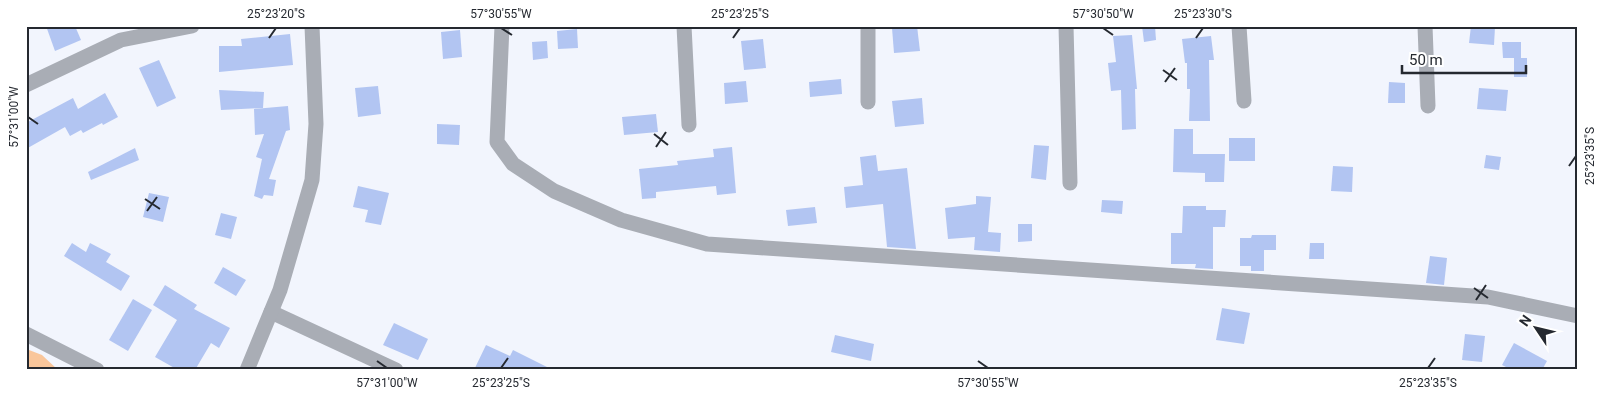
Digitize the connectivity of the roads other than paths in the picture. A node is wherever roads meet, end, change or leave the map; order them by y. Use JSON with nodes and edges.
{"nodes":[{"id":1,"x":192,"y":26,"type":"edge"},
{"id":2,"x":312,"y":26,"type":"edge"},
{"id":3,"x":502,"y":26,"type":"edge"},
{"id":4,"x":684,"y":26,"type":"edge"},
{"id":5,"x":868,"y":26,"type":"edge"},
{"id":6,"x":1066,"y":26,"type":"edge"},
{"id":7,"x":1239,"y":26,"type":"edge"},
{"id":8,"x":1425,"y":26,"type":"edge"},
{"id":9,"x":26,"y":85,"type":"edge"},
{"id":10,"x":1244,"y":101,"type":"dead end"},
{"id":11,"x":868,"y":102,"type":"dead end"},
{"id":12,"x":1428,"y":106,"type":"dead end"},
{"id":13,"x":689,"y":125,"type":"dead end"},
{"id":14,"x":1070,"y":183,"type":"dead end"},
{"id":15,"x":271,"y":312,"type":"junction"},
{"id":16,"x":1578,"y":316,"type":"edge"},
{"id":17,"x":26,"y":334,"type":"edge"},
{"id":18,"x":97,"y":370,"type":"edge"},
{"id":19,"x":247,"y":370,"type":"edge"},
{"id":20,"x":396,"y":370,"type":"edge"}],
"edges":[{"from":1,"to":9,"type":"street"},
{"from":2,"to":15,"type":"street"},
{"from":3,"to":16,"type":"street"},
{"from":4,"to":13,"type":"street"},
{"from":5,"to":11,"type":"street"},
{"from":6,"to":14,"type":"street"},
{"from":7,"to":10,"type":"street"},
{"from":8,"to":12,"type":"street"},
{"from":15,"to":19,"type":"street"},
{"from":15,"to":20,"type":"street"},
{"from":17,"to":18,"type":"street"}]}
